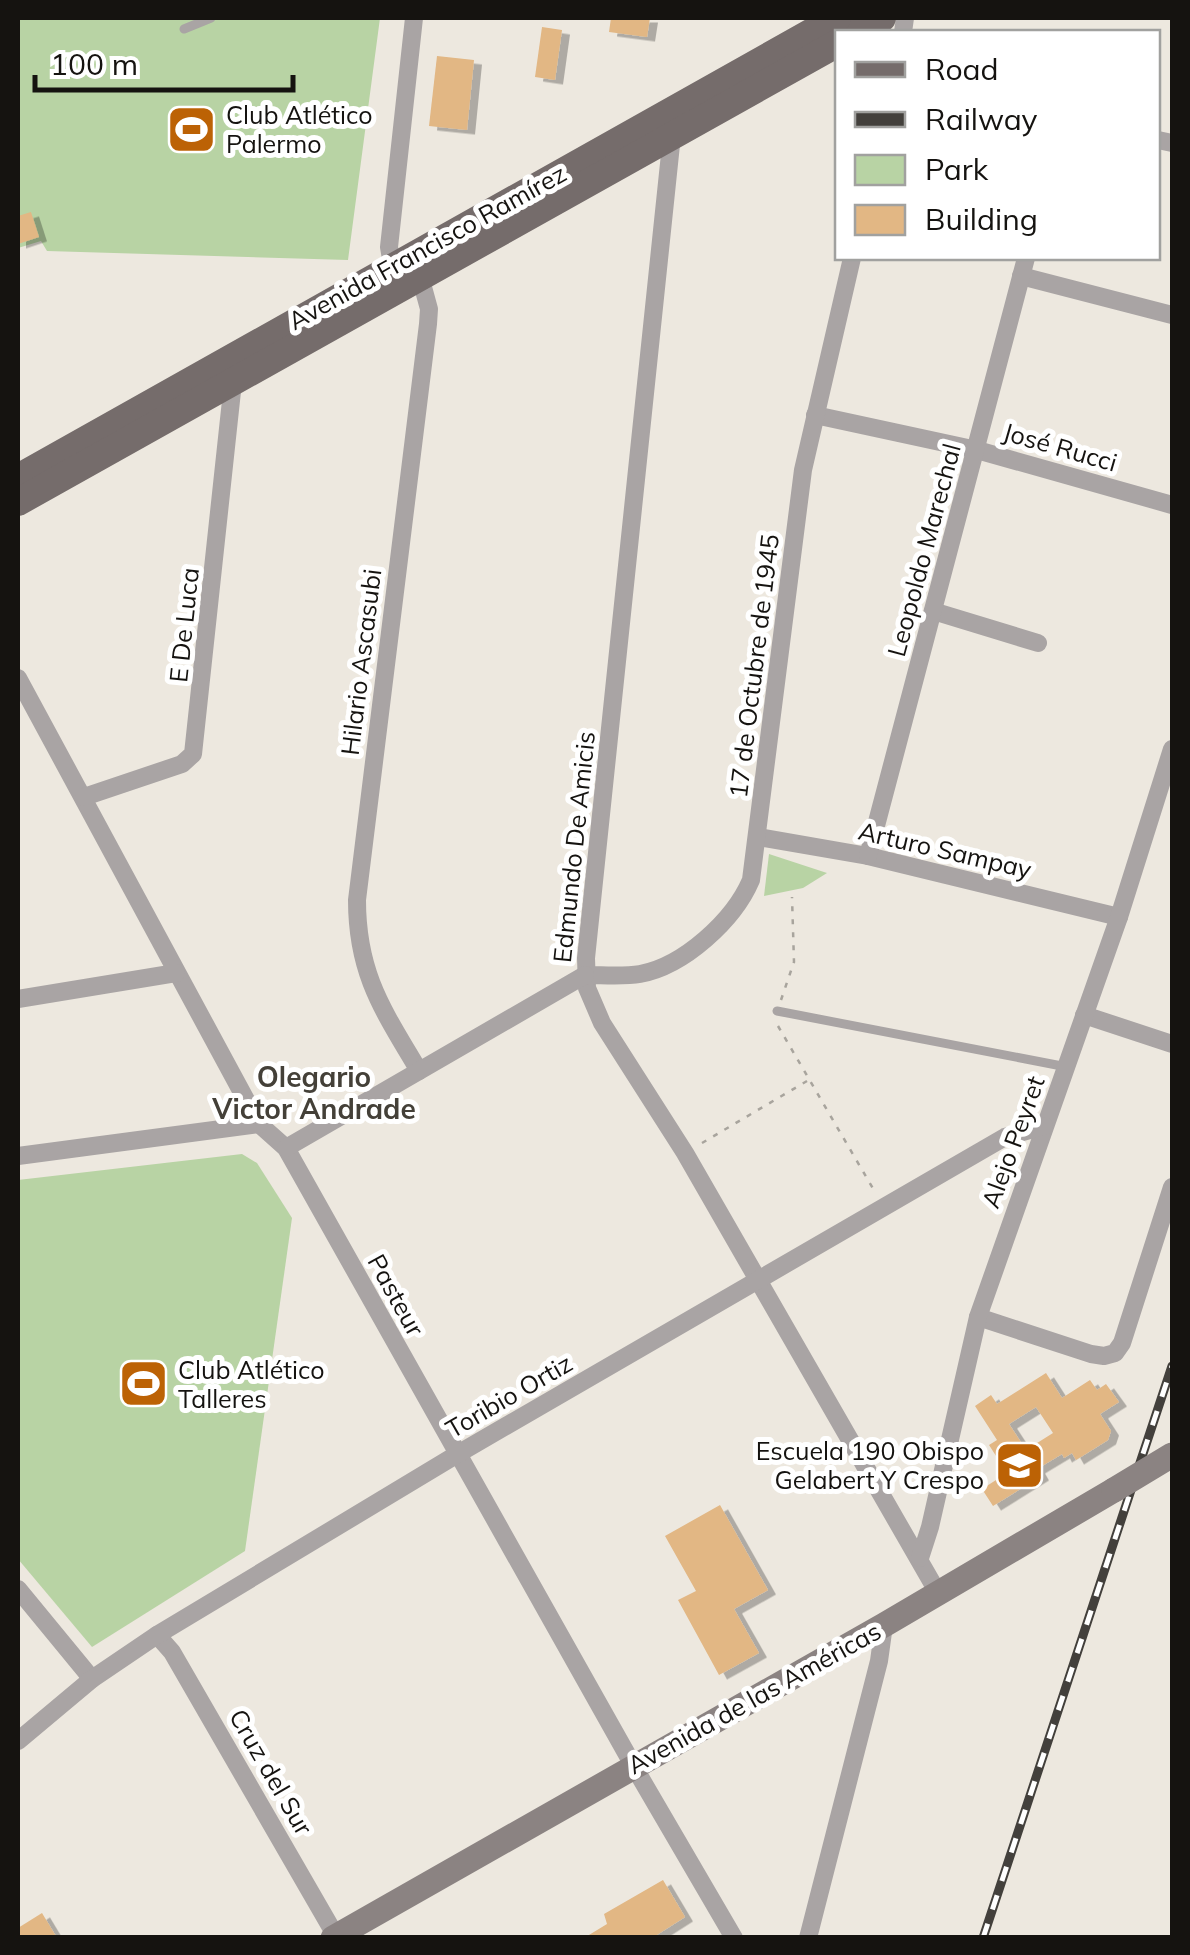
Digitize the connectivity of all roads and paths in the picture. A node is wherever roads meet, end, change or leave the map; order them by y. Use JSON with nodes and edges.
{"nodes":[{"id":1,"x":210,"y":18,"type":"edge"},
{"id":2,"x":414,"y":18,"type":"edge"},
{"id":3,"x":837,"y":18,"type":"edge"},
{"id":4,"x":882,"y":18,"type":"edge"},
{"id":5,"x":184,"y":29,"type":"dead end"},
{"id":6,"x":860,"y":30,"type":"edge"},
{"id":7,"x":827,"y":47,"type":"edge"},
{"id":8,"x":672,"y":135,"type":"junction"},
{"id":9,"x":852,"y":260,"type":"edge"},
{"id":10,"x":392,"y":265,"type":"junction"},
{"id":11,"x":1023,"y":267,"type":"edge"},
{"id":12,"x":420,"y":276,"type":"junction"},
{"id":13,"x":377,"y":300,"type":"junction"},
{"id":14,"x":1172,"y":315,"type":"edge"},
{"id":15,"x":233,"y":382,"type":"junction"},
{"id":16,"x":815,"y":414,"type":"junction"},
{"id":17,"x":977,"y":450,"type":"junction"},
{"id":18,"x":18,"y":478,"type":"edge"},
{"id":19,"x":18,"y":502,"type":"edge"},
{"id":20,"x":1172,"y":505,"type":"edge"},
{"id":21,"x":933,"y":610,"type":"junction"},
{"id":22,"x":1038,"y":643,"type":"dead end"},
{"id":23,"x":18,"y":678,"type":"edge"},
{"id":24,"x":1172,"y":749,"type":"edge"},
{"id":25,"x":84,"y":798,"type":"junction"},
{"id":26,"x":758,"y":837,"type":"junction"},
{"id":27,"x":868,"y":856,"type":"junction"},
{"id":28,"x":792,"y":897,"type":"dead end"},
{"id":29,"x":1119,"y":917,"type":"junction"},
{"id":30,"x":176,"y":973,"type":"junction"},
{"id":31,"x":585,"y":974,"type":"junction"},
{"id":32,"x":18,"y":999,"type":"edge"},
{"id":33,"x":778,"y":1011,"type":"junction"},
{"id":34,"x":1084,"y":1015,"type":"junction"},
{"id":35,"x":1172,"y":1044,"type":"edge"},
{"id":36,"x":1067,"y":1067,"type":"junction"},
{"id":37,"x":419,"y":1071,"type":"junction"},
{"id":38,"x":808,"y":1080,"type":"junction"},
{"id":39,"x":259,"y":1124,"type":"junction"},
{"id":40,"x":1044,"y":1126,"type":"junction"},
{"id":41,"x":286,"y":1148,"type":"junction"},
{"id":42,"x":686,"y":1153,"type":"junction"},
{"id":43,"x":18,"y":1156,"type":"edge"},
{"id":44,"x":1172,"y":1187,"type":"edge"},
{"id":45,"x":883,"y":1206,"type":"junction"},
{"id":46,"x":760,"y":1280,"type":"junction"},
{"id":47,"x":978,"y":1317,"type":"junction"},
{"id":48,"x":456,"y":1454,"type":"junction"},
{"id":49,"x":1172,"y":1455,"type":"edge"},
{"id":50,"x":920,"y":1558,"type":"junction"},
{"id":51,"x":18,"y":1589,"type":"edge"},
{"id":52,"x":938,"y":1593,"type":"junction"},
{"id":53,"x":884,"y":1624,"type":"junction"},
{"id":54,"x":157,"y":1635,"type":"junction"},
{"id":55,"x":92,"y":1679,"type":"junction"},
{"id":56,"x":18,"y":1742,"type":"edge"},
{"id":57,"x":633,"y":1766,"type":"junction"},
{"id":58,"x":335,"y":1937,"type":"edge"},
{"id":59,"x":734,"y":1938,"type":"edge"},
{"id":60,"x":808,"y":1938,"type":"edge"}],
"edges":[{"from":1,"to":5,"type":"lane"},
{"from":2,"to":10,"type":"street"},
{"from":3,"to":7,"type":"main road","name":"Avenida Francisco Ramírez"},
{"from":4,"to":6,"type":"main road"},
{"from":7,"to":8,"type":"main road","name":"Avenida Francisco Ramírez"},
{"from":7,"to":10,"type":"main road","name":"Avenida Francisco Ramírez"},
{"from":8,"to":12,"type":"main road","name":"Avenida Francisco Ramírez"},
{"from":8,"to":31,"type":"street","name":"Edmundo De Amicis"},
{"from":9,"to":16,"type":"street","name":"17 de Octubre de 1945"},
{"from":10,"to":12,"type":"street"},
{"from":10,"to":13,"type":"street"},
{"from":10,"to":18,"type":"main road","name":"Avenida Francisco Ramírez"},
{"from":11,"to":14,"type":"street"},
{"from":11,"to":17,"type":"street","name":"Leopoldo Marechal"},
{"from":12,"to":13,"type":"main road","name":"Avenida Francisco Ramírez"},
{"from":12,"to":37,"type":"street","name":"Hilario Ascasubi"},
{"from":13,"to":15,"type":"main road","name":"Avenida Francisco Ramírez"},
{"from":15,"to":19,"type":"main road","name":"Avenida Francisco Ramírez"},
{"from":15,"to":25,"type":"street","name":"E De Luca"},
{"from":16,"to":17,"type":"street","name":"José Rucci"},
{"from":16,"to":26,"type":"street","name":"17 de Octubre de 1945"},
{"from":17,"to":20,"type":"street","name":"José Rucci"},
{"from":17,"to":21,"type":"street","name":"Leopoldo Marechal"},
{"from":21,"to":22,"type":"street"},
{"from":21,"to":27,"type":"street","name":"Leopoldo Marechal"},
{"from":23,"to":25,"type":"street","name":"Pasteur"},
{"from":24,"to":29,"type":"street","name":"Alejo Peyret"},
{"from":25,"to":30,"type":"street","name":"Pasteur"},
{"from":26,"to":27,"type":"street","name":"Arturo Sampay"},
{"from":26,"to":31,"type":"street","name":"17 de Octubre de 1945"},
{"from":27,"to":29,"type":"street","name":"Arturo Sampay"},
{"from":28,"to":33,"type":"path"},
{"from":29,"to":34,"type":"street","name":"Alejo Peyret"},
{"from":30,"to":32,"type":"street"},
{"from":30,"to":39,"type":"street","name":"Pasteur"},
{"from":31,"to":37,"type":"street"},
{"from":31,"to":42,"type":"street","name":"Edmundo De Amicis"},
{"from":33,"to":36,"type":"lane"},
{"from":33,"to":38,"type":"path"},
{"from":34,"to":35,"type":"street"},
{"from":34,"to":36,"type":"street","name":"Alejo Peyret"},
{"from":36,"to":40,"type":"street","name":"Alejo Peyret"},
{"from":37,"to":41,"type":"street"},
{"from":38,"to":42,"type":"path"},
{"from":38,"to":45,"type":"path"},
{"from":39,"to":41,"type":"street","name":"Pasteur"},
{"from":39,"to":43,"type":"street"},
{"from":40,"to":45,"type":"street","name":"Toribio Ortiz"},
{"from":40,"to":47,"type":"street","name":"Alejo Peyret"},
{"from":41,"to":48,"type":"street","name":"Pasteur"},
{"from":42,"to":46,"type":"street","name":"Edmundo De Amicis"},
{"from":44,"to":47,"type":"street"},
{"from":45,"to":46,"type":"street","name":"Toribio Ortiz"},
{"from":46,"to":48,"type":"street","name":"Toribio Ortiz"},
{"from":46,"to":50,"type":"street","name":"Edmundo De Amicis"},
{"from":47,"to":50,"type":"street","name":"Alejo Peyret"},
{"from":48,"to":54,"type":"street","name":"Toribio Ortiz"},
{"from":48,"to":57,"type":"street","name":"Pasteur"},
{"from":49,"to":52,"type":"main road","name":"Avenida de las Américas","bridge":true},
{"from":50,"to":52,"type":"street","name":"Edmundo De Amicis"},
{"from":51,"to":55,"type":"street"},
{"from":52,"to":53,"type":"main road","name":"Avenida de las Américas"},
{"from":53,"to":57,"type":"main road","name":"Avenida de las Américas"},
{"from":53,"to":60,"type":"street"},
{"from":54,"to":55,"type":"street","name":"Toribio Ortiz"},
{"from":54,"to":58,"type":"street","name":"Cruz del Sur"},
{"from":55,"to":56,"type":"street","name":"Toribio Ortiz"},
{"from":57,"to":58,"type":"main road","name":"Avenida de las Américas"},
{"from":57,"to":59,"type":"street","name":"Pasteur"}]}
